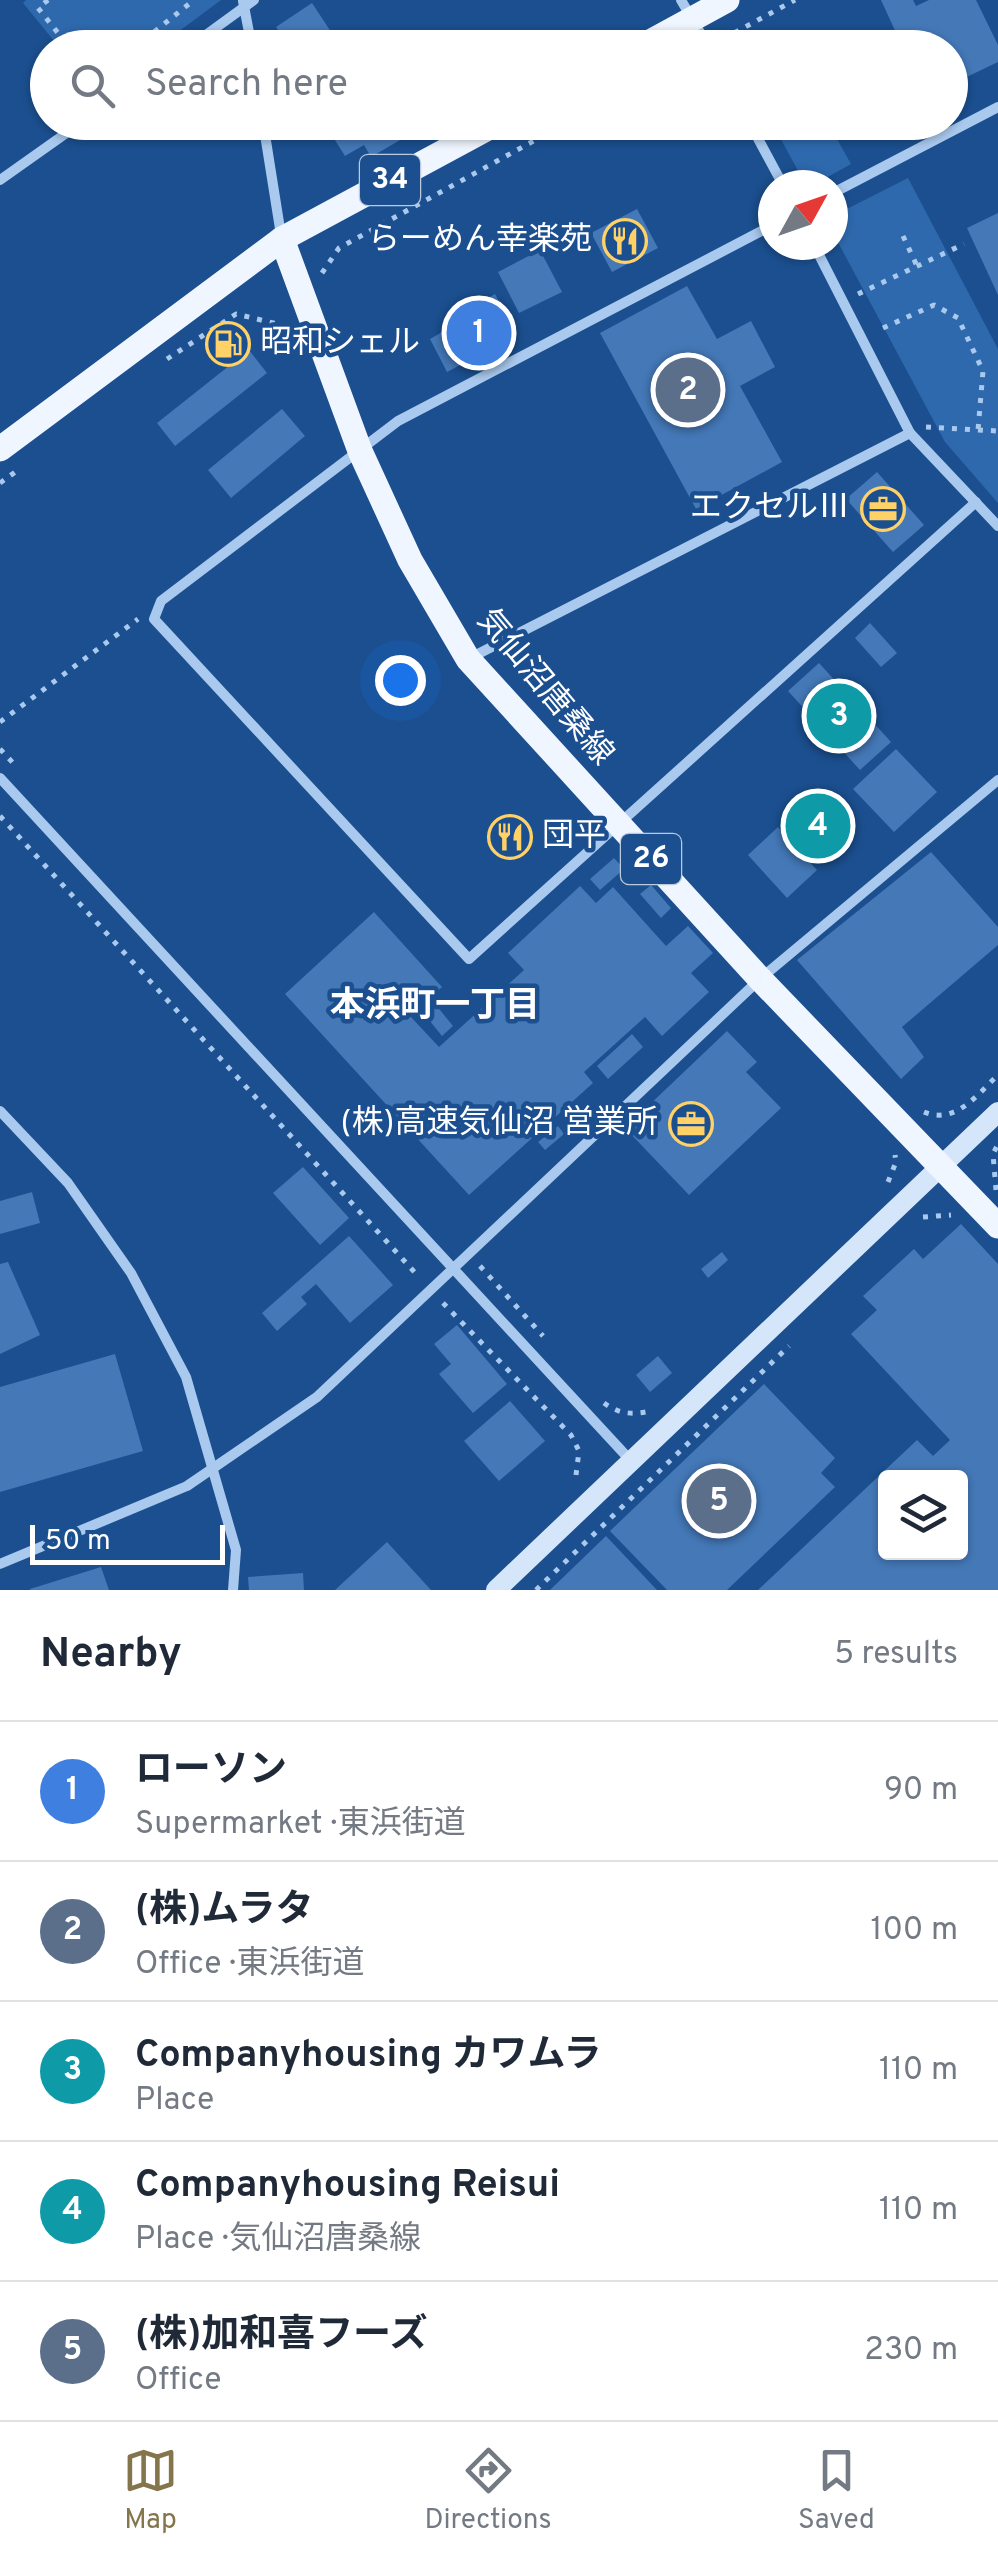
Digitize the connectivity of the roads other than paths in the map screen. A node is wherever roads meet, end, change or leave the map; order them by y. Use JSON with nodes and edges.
{"nodes":[{"id":1,"x":728,"y":0,"type":"edge"},
{"id":2,"x":247,"y":2,"type":"edge"},
{"id":3,"x":686,"y":10,"type":"edge"},
{"id":4,"x":211,"y":30,"type":"edge"},
{"id":5,"x":250,"y":30,"type":"edge"},
{"id":6,"x":661,"y":30,"type":"edge"},
{"id":7,"x":998,"y":107,"type":"edge"},
{"id":8,"x":968,"y":123,"type":"edge"},
{"id":9,"x":57,"y":140,"type":"edge"},
{"id":10,"x":267,"y":140,"type":"edge"},
{"id":11,"x":465,"y":140,"type":"edge"},
{"id":12,"x":759,"y":140,"type":"edge"},
{"id":13,"x":935,"y":140,"type":"edge"},
{"id":14,"x":775,"y":170,"type":"edge"},
{"id":15,"x":0,"y":180,"type":"edge"},
{"id":16,"x":848,"y":186,"type":"edge"},
{"id":17,"x":758,"y":233,"type":"edge"},
{"id":18,"x":282,"y":238,"type":"junction"},
{"id":19,"x":822,"y":260,"type":"edge"},
{"id":20,"x":910,"y":434,"type":"junction"},
{"id":21,"x":0,"y":449,"type":"edge"},
{"id":22,"x":360,"y":451,"type":"junction"},
{"id":23,"x":976,"y":502,"type":"junction"},
{"id":24,"x":998,"y":526,"type":"edge"},
{"id":25,"x":468,"y":659,"type":"junction"},
{"id":26,"x":0,"y":778,"type":"edge"},
{"id":27,"x":998,"y":780,"type":"edge"},
{"id":28,"x":619,"y":824,"type":"junction"},
{"id":29,"x":760,"y":980,"type":"junction"},
{"id":30,"x":0,"y":1110,"type":"edge"},
{"id":31,"x":998,"y":1112,"type":"edge"},
{"id":32,"x":941,"y":1167,"type":"junction"},
{"id":33,"x":998,"y":1226,"type":"edge"},
{"id":34,"x":453,"y":1268,"type":"junction"},
{"id":35,"x":631,"y":1461,"type":"junction"},
{"id":36,"x":213,"y":1468,"type":"junction"},
{"id":37,"x":0,"y":1564,"type":"edge"},
{"id":38,"x":233,"y":1590,"type":"edge"},
{"id":39,"x":496,"y":1590,"type":"edge"}],
"edges":[{"from":1,"to":3,"type":"main road"},
{"from":2,"to":4,"type":"street"},
{"from":2,"to":5,"type":"street"},
{"from":3,"to":6,"type":"main road"},
{"from":7,"to":8,"type":"street"},
{"from":9,"to":15,"type":"street"},
{"from":10,"to":18,"type":"street"},
{"from":11,"to":18,"type":"main road","number":"34"},
{"from":12,"to":14,"type":"street"},
{"from":13,"to":16,"type":"street"},
{"from":17,"to":22,"type":"street"},
{"from":18,"to":21,"type":"main road"},
{"from":18,"to":22,"type":"main road","name":"気仙沼唐桑線","number":"26"},
{"from":19,"to":20,"type":"street"},
{"from":20,"to":23,"type":"street"},
{"from":20,"to":25,"type":"street"},
{"from":22,"to":25,"type":"main road","name":"気仙沼唐桑線","number":"26"},
{"from":22,"to":28,"type":"street"},
{"from":23,"to":24,"type":"street"},
{"from":23,"to":28,"type":"street"},
{"from":25,"to":28,"type":"main road","name":"気仙沼唐桑線","number":"26"},
{"from":26,"to":34,"type":"street"},
{"from":27,"to":29,"type":"street"},
{"from":28,"to":29,"type":"main road","name":"気仙沼唐桑線","number":"26"},
{"from":29,"to":32,"type":"main road","name":"気仙沼唐桑線","number":"26"},
{"from":29,"to":34,"type":"street"},
{"from":30,"to":36,"type":"street"},
{"from":31,"to":32,"type":"street"},
{"from":32,"to":33,"type":"main road","name":"気仙沼唐桑線","number":"26"},
{"from":32,"to":35,"type":"street"},
{"from":34,"to":35,"type":"street"},
{"from":34,"to":36,"type":"street"},
{"from":35,"to":39,"type":"street"},
{"from":36,"to":37,"type":"street"},
{"from":36,"to":38,"type":"street"}]}
